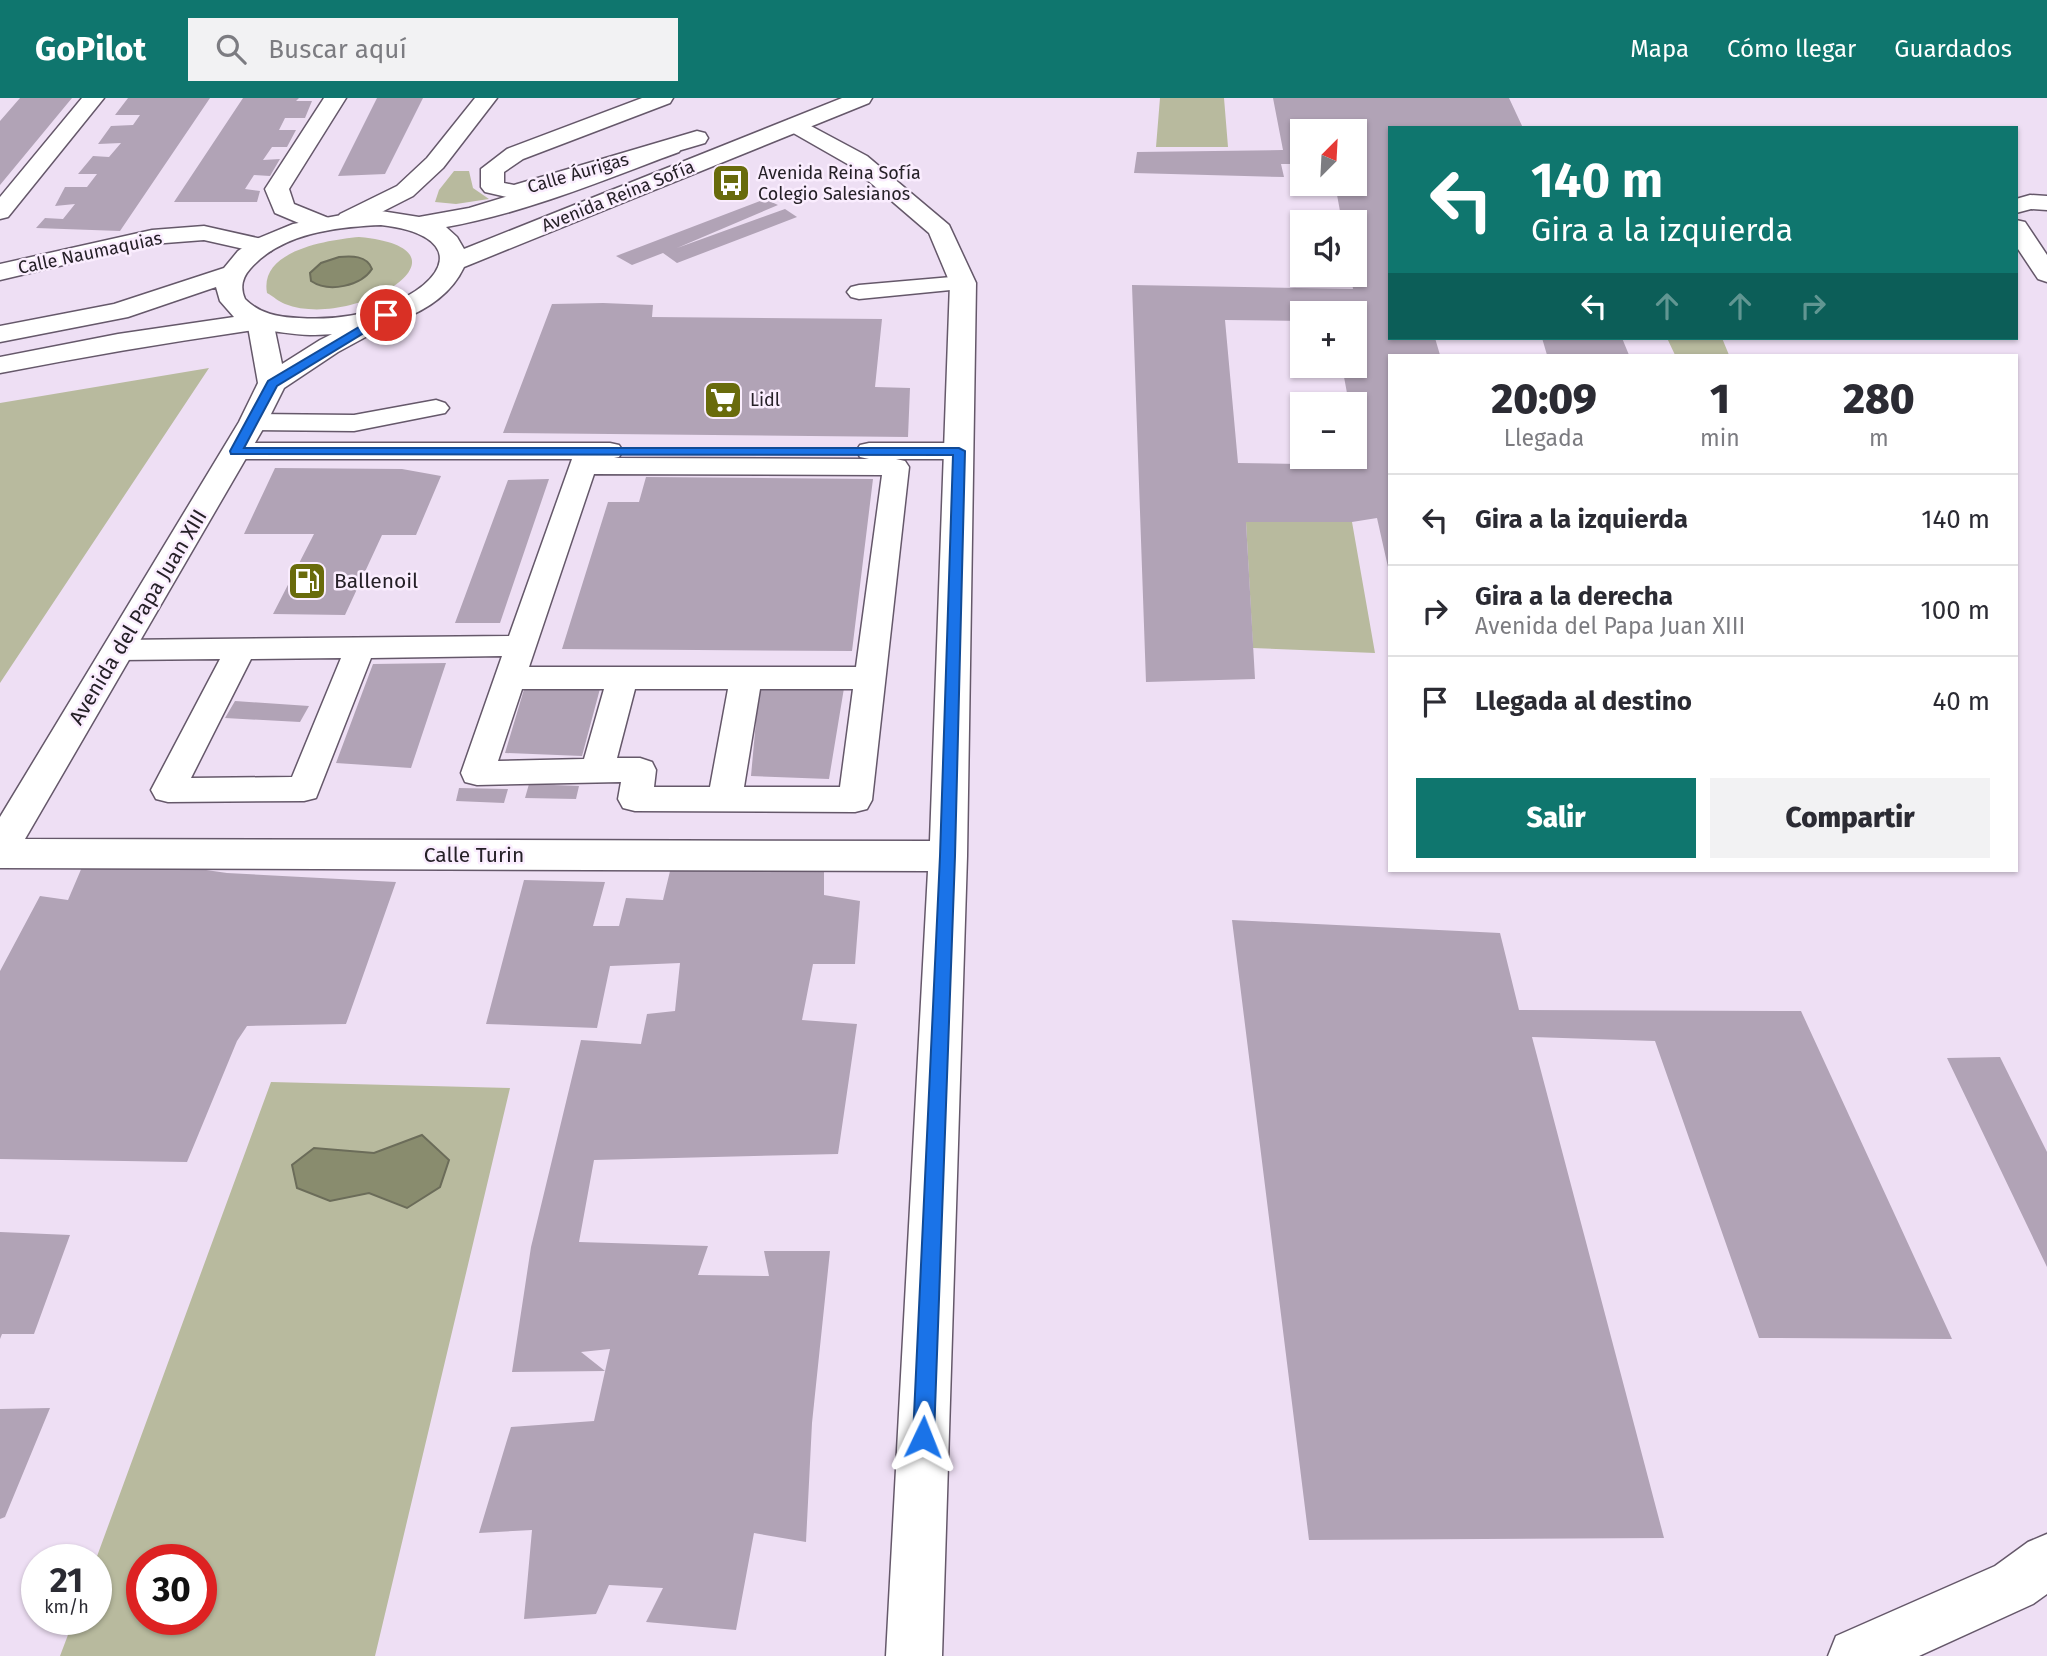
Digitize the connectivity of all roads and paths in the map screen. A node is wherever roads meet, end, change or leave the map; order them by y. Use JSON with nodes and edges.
{"nodes":[{"id":1,"x":93,"y":98,"type":"edge"},
{"id":2,"x":335,"y":98,"type":"edge"},
{"id":3,"x":486,"y":98,"type":"edge"},
{"id":4,"x":662,"y":98,"type":"edge"},
{"id":5,"x":861,"y":98,"type":"edge"},
{"id":6,"x":796,"y":125,"type":"junction"},
{"id":7,"x":721,"y":128,"type":"dead end"},
{"id":8,"x":697,"y":138,"type":"junction"},
{"id":9,"x":435,"y":163,"type":"junction"},
{"id":10,"x":2047,"y":204,"type":"edge"},
{"id":11,"x":2018,"y":205,"type":"edge"},
{"id":12,"x":0,"y":212,"type":"edge"},
{"id":13,"x":349,"y":219,"type":"junction"},
{"id":14,"x":322,"y":224,"type":"junction"},
{"id":15,"x":415,"y":225,"type":"junction"},
{"id":16,"x":2018,"y":230,"type":"edge"},
{"id":17,"x":262,"y":246,"type":"junction"},
{"id":18,"x":453,"y":262,"type":"junction"},
{"id":19,"x":0,"y":272,"type":"edge"},
{"id":20,"x":233,"y":273,"type":"junction"},
{"id":21,"x":2047,"y":274,"type":"edge"},
{"id":22,"x":963,"y":283,"type":"junction"},
{"id":23,"x":859,"y":292,"type":"dead end"},
{"id":24,"x":386,"y":315,"type":"junction"},
{"id":25,"x":260,"y":321,"type":"junction"},
{"id":26,"x":0,"y":334,"type":"edge"},
{"id":27,"x":0,"y":365,"type":"edge"},
{"id":28,"x":272,"y":383,"type":"junction"},
{"id":29,"x":436,"y":408,"type":"dead end"},
{"id":30,"x":253,"y":422,"type":"junction"},
{"id":31,"x":236,"y":451,"type":"junction"},
{"id":32,"x":959,"y":451,"type":"junction"},
{"id":33,"x":585,"y":458,"type":"junction"},
{"id":34,"x":521,"y":646,"type":"junction"},
{"id":35,"x":360,"y":648,"type":"junction"},
{"id":36,"x":241,"y":649,"type":"junction"},
{"id":37,"x":118,"y":650,"type":"junction"},
{"id":38,"x":746,"y":677,"type":"junction"},
{"id":39,"x":509,"y":678,"type":"junction"},
{"id":40,"x":622,"y":678,"type":"junction"},
{"id":41,"x":870,"y":678,"type":"junction"},
{"id":42,"x":597,"y":771,"type":"junction"},
{"id":43,"x":725,"y":799,"type":"junction"},
{"id":44,"x":0,"y":851,"type":"edge"},
{"id":45,"x":948,"y":856,"type":"junction"},
{"id":46,"x":2047,"y":1561,"type":"edge"},
{"id":47,"x":914,"y":1656,"type":"edge"},
{"id":48,"x":1856,"y":1656,"type":"edge"}],
"edges":[{"from":1,"to":12,"type":"main road"},
{"from":2,"to":14,"type":"main road"},
{"from":3,"to":9,"type":"main road"},
{"from":4,"to":8,"type":"main road","name":"Calle Áurigas"},
{"from":5,"to":6,"type":"main road","name":"Avenida Reina Sofía"},
{"from":6,"to":18,"type":"main road","name":"Avenida Reina Sofía"},
{"from":6,"to":22,"type":"main road"},
{"from":7,"to":8,"type":"main road","name":"Avenida Reina Sofía"},
{"from":8,"to":15,"type":"main road","name":"Avenida Reina Sofía"},
{"from":9,"to":13,"type":"main road"},
{"from":9,"to":15,"type":"main road"},
{"from":10,"to":11,"type":"main road"},
{"from":13,"to":14,"type":"main road"},
{"from":13,"to":15,"type":"main road"},
{"from":14,"to":17,"type":"main road"},
{"from":15,"to":18,"type":"main road"},
{"from":16,"to":21,"type":"main road"},
{"from":17,"to":19,"type":"main road","name":"Calle Naumaquias"},
{"from":17,"to":20,"type":"main road"},
{"from":18,"to":24,"type":"main road"},
{"from":20,"to":25,"type":"main road"},
{"from":20,"to":26,"type":"main road"},
{"from":22,"to":23,"type":"lane"},
{"from":22,"to":32,"type":"main road"},
{"from":24,"to":25,"type":"main road"},
{"from":24,"to":28,"type":"main road"},
{"from":25,"to":27,"type":"main road"},
{"from":25,"to":28,"type":"main road"},
{"from":28,"to":30,"type":"main road","name":"Avenida del Papa Juan XIII"},
{"from":29,"to":30,"type":"lane"},
{"from":30,"to":31,"type":"main road","name":"Avenida del Papa Juan XIII"},
{"from":31,"to":33,"type":"lane"},
{"from":31,"to":37,"type":"main road","name":"Avenida del Papa Juan XIII"},
{"from":32,"to":33,"type":"lane"},
{"from":32,"to":45,"type":"main road"},
{"from":33,"to":34,"type":"lane"},
{"from":33,"to":41,"type":"lane"},
{"from":34,"to":35,"type":"lane"},
{"from":34,"to":39,"type":"lane"},
{"from":35,"to":36,"type":"lane"},
{"from":35,"to":36,"type":"lane"},
{"from":36,"to":37,"type":"lane"},
{"from":37,"to":44,"type":"main road","name":"Avenida del Papa Juan XIII"},
{"from":38,"to":40,"type":"lane"},
{"from":38,"to":41,"type":"lane"},
{"from":38,"to":43,"type":"lane"},
{"from":39,"to":40,"type":"lane"},
{"from":39,"to":42,"type":"lane"},
{"from":40,"to":42,"type":"lane"},
{"from":41,"to":43,"type":"lane"},
{"from":42,"to":43,"type":"lane"},
{"from":44,"to":45,"type":"main road","name":"Calle Turin"},
{"from":45,"to":47,"type":"main road"},
{"from":46,"to":48,"type":"main road"}]}
